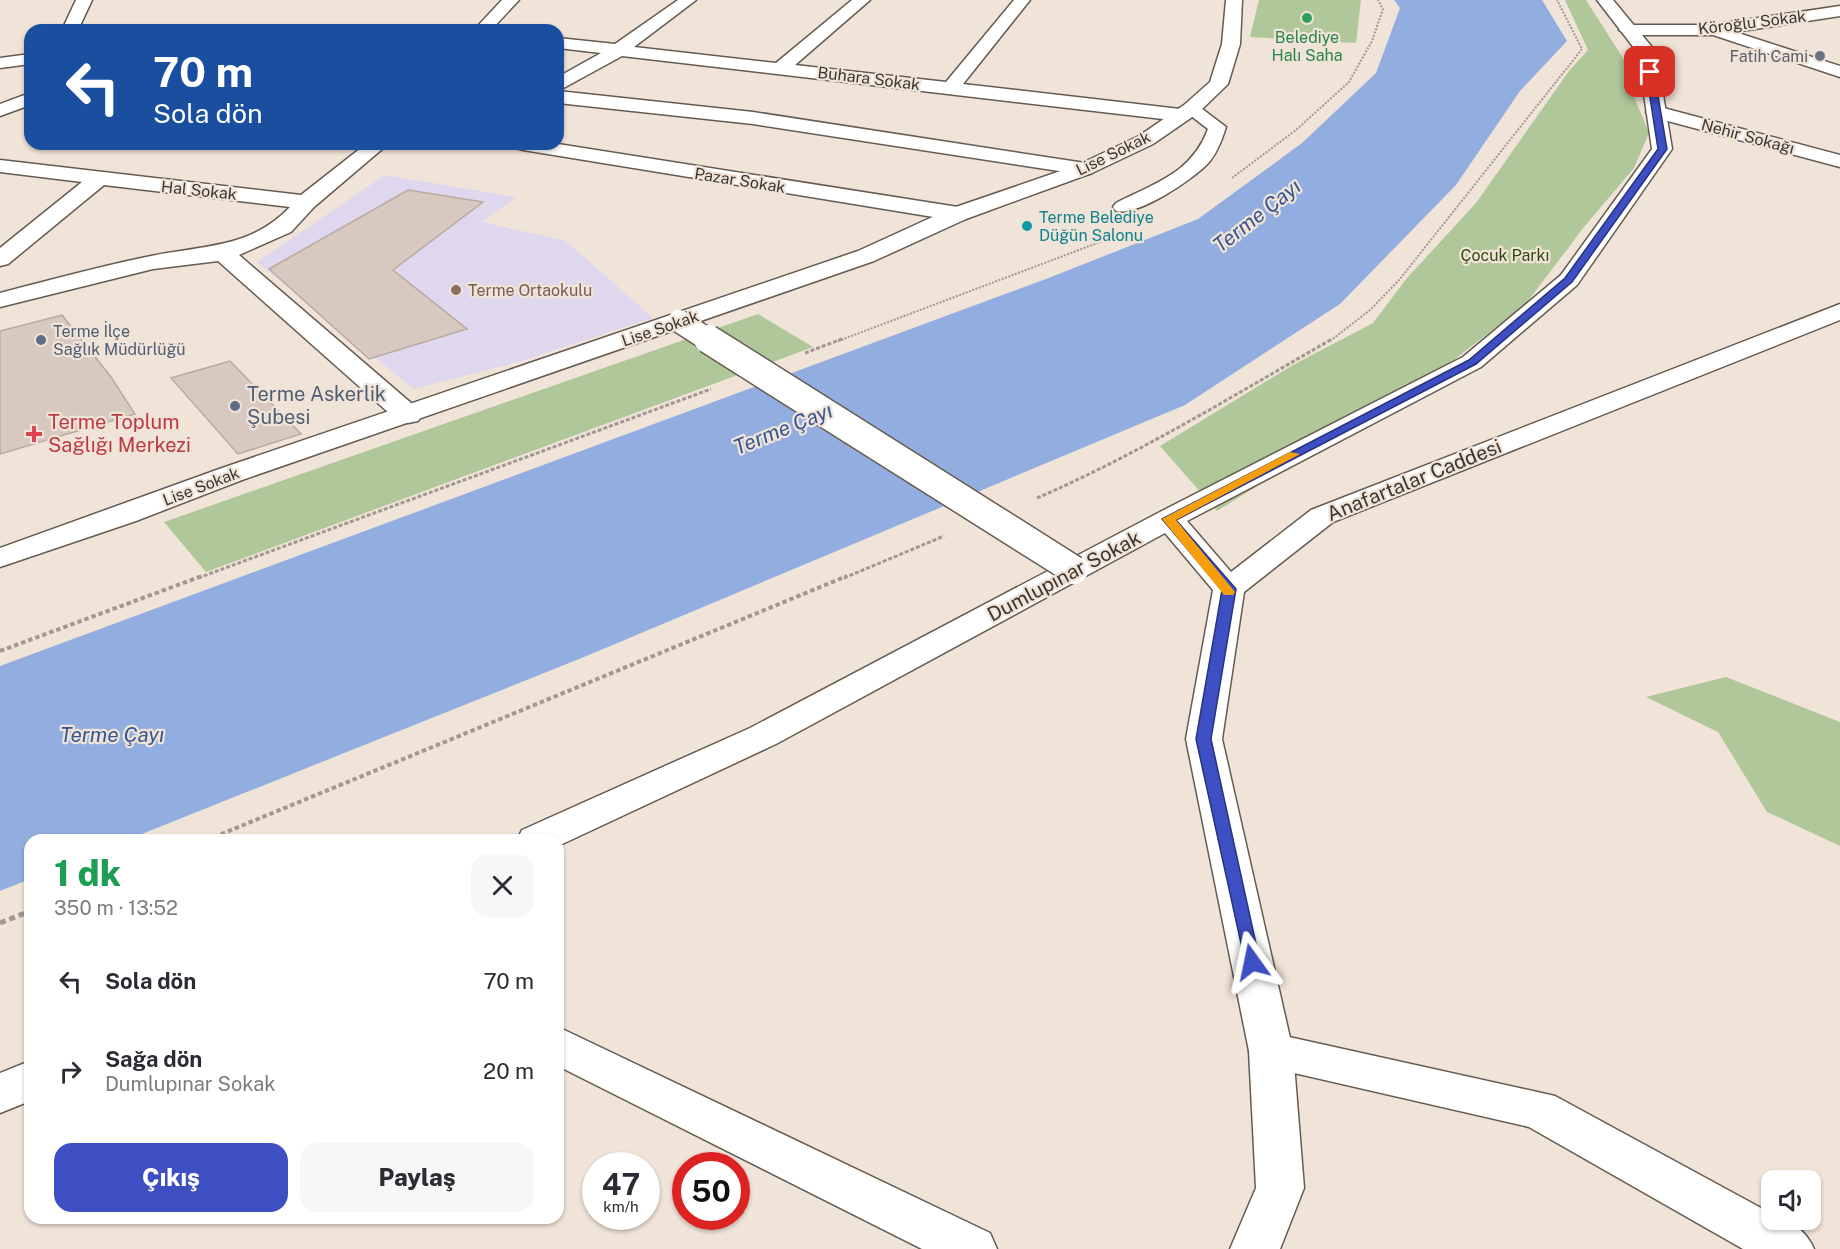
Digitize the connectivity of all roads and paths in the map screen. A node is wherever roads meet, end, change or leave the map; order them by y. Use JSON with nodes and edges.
{"nodes":[{"id":1,"x":84,"y":0,"type":"edge"},
{"id":2,"x":511,"y":0,"type":"edge"},
{"id":3,"x":688,"y":0,"type":"edge"},
{"id":4,"x":862,"y":0,"type":"edge"},
{"id":5,"x":1022,"y":0,"type":"edge"},
{"id":6,"x":1234,"y":0,"type":"edge"},
{"id":7,"x":1605,"y":0,"type":"edge"},
{"id":8,"x":1840,"y":11,"type":"edge"},
{"id":9,"x":73,"y":24,"type":"edge"},
{"id":10,"x":488,"y":24,"type":"edge"},
{"id":11,"x":1627,"y":30,"type":"junction"},
{"id":12,"x":1711,"y":30,"type":"junction"},
{"id":13,"x":564,"y":44,"type":"edge"},
{"id":14,"x":616,"y":51,"type":"junction"},
{"id":15,"x":24,"y":60,"type":"edge"},
{"id":16,"x":0,"y":63,"type":"edge"},
{"id":17,"x":781,"y":68,"type":"junction"},
{"id":18,"x":1840,"y":72,"type":"edge"},
{"id":19,"x":564,"y":81,"type":"edge"},
{"id":20,"x":951,"y":88,"type":"junction"},
{"id":21,"x":564,"y":98,"type":"edge"},
{"id":22,"x":24,"y":101,"type":"edge"},
{"id":23,"x":0,"y":110,"type":"edge"},
{"id":24,"x":1185,"y":112,"type":"junction"},
{"id":25,"x":1656,"y":112,"type":"junction"},
{"id":26,"x":371,"y":150,"type":"edge"},
{"id":27,"x":560,"y":150,"type":"edge"},
{"id":28,"x":1840,"y":161,"type":"edge"},
{"id":29,"x":0,"y":166,"type":"edge"},
{"id":30,"x":1085,"y":169,"type":"junction"},
{"id":31,"x":98,"y":179,"type":"junction"},
{"id":32,"x":306,"y":202,"type":"junction"},
{"id":33,"x":1123,"y":207,"type":"dead end"},
{"id":34,"x":958,"y":214,"type":"junction"},
{"id":35,"x":223,"y":253,"type":"junction"},
{"id":36,"x":0,"y":259,"type":"edge"},
{"id":37,"x":0,"y":300,"type":"edge"},
{"id":38,"x":1840,"y":311,"type":"edge"},
{"id":39,"x":679,"y":321,"type":"junction"},
{"id":40,"x":408,"y":415,"type":"junction"},
{"id":41,"x":1169,"y":519,"type":"junction"},
{"id":42,"x":0,"y":558,"type":"edge"},
{"id":43,"x":1074,"y":570,"type":"junction"},
{"id":44,"x":1229,"y":589,"type":"junction"},
{"id":45,"x":549,"y":834,"type":"edge"},
{"id":46,"x":24,"y":913,"type":"edge"},
{"id":47,"x":0,"y":923,"type":"edge"},
{"id":48,"x":564,"y":1048,"type":"edge"},
{"id":49,"x":1271,"y":1050,"type":"junction"},
{"id":50,"x":24,"y":1083,"type":"edge"},
{"id":51,"x":0,"y":1094,"type":"edge"},
{"id":52,"x":972,"y":1249,"type":"edge"},
{"id":53,"x":1255,"y":1249,"type":"edge"},
{"id":54,"x":1789,"y":1249,"type":"edge"}],
"edges":[{"from":1,"to":9,"type":"street"},
{"from":2,"to":10,"type":"street"},
{"from":3,"to":14,"type":"street"},
{"from":4,"to":17,"type":"street"},
{"from":5,"to":20,"type":"street"},
{"from":6,"to":24,"type":"street","name":"Lise Sokak"},
{"from":7,"to":11,"type":"street","name":"Dumlupınar Sokak"},
{"from":8,"to":12,"type":"street","name":"Köroğlu Sokak"},
{"from":11,"to":12,"type":"street","name":"Köroğlu Sokak"},
{"from":11,"to":25,"type":"street","name":"Dumlupınar Sokak"},
{"from":12,"to":18,"type":"street"},
{"from":13,"to":14,"type":"street","name":"Buhara Sokak"},
{"from":14,"to":17,"type":"street","name":"Buhara Sokak"},
{"from":14,"to":19,"type":"street"},
{"from":15,"to":16,"type":"street"},
{"from":17,"to":20,"type":"street","name":"Buhara Sokak"},
{"from":20,"to":24,"type":"street","name":"Buhara Sokak"},
{"from":21,"to":30,"type":"street"},
{"from":22,"to":23,"type":"street"},
{"from":24,"to":30,"type":"street","name":"Lise Sokak"},
{"from":24,"to":33,"type":"lane"},
{"from":25,"to":28,"type":"street","name":"Nehir Sokağı"},
{"from":25,"to":41,"type":"street","name":"Dumlupınar Sokak"},
{"from":26,"to":32,"type":"street"},
{"from":27,"to":34,"type":"street","name":"Pazar Sokak"},
{"from":29,"to":31,"type":"street","name":"Hal Sokak"},
{"from":30,"to":34,"type":"street","name":"Lise Sokak"},
{"from":31,"to":32,"type":"street","name":"Hal Sokak"},
{"from":31,"to":36,"type":"street"},
{"from":32,"to":35,"type":"street"},
{"from":34,"to":39,"type":"street","name":"Lise Sokak"},
{"from":35,"to":37,"type":"street"},
{"from":35,"to":40,"type":"street"},
{"from":38,"to":44,"type":"street","name":"Anafartalar Caddesi"},
{"from":39,"to":40,"type":"street","name":"Lise Sokak"},
{"from":39,"to":43,"type":"street","bridge":true},
{"from":40,"to":42,"type":"street","name":"Lise Sokak"},
{"from":41,"to":43,"type":"street","name":"Dumlupınar Sokak"},
{"from":41,"to":44,"type":"street"},
{"from":43,"to":45,"type":"street","name":"Dumlupınar Sokak"},
{"from":44,"to":49,"type":"street"},
{"from":46,"to":47,"type":"path"},
{"from":48,"to":52,"type":"street"},
{"from":49,"to":53,"type":"street"},
{"from":49,"to":54,"type":"street"},
{"from":50,"to":51,"type":"street"}]}
